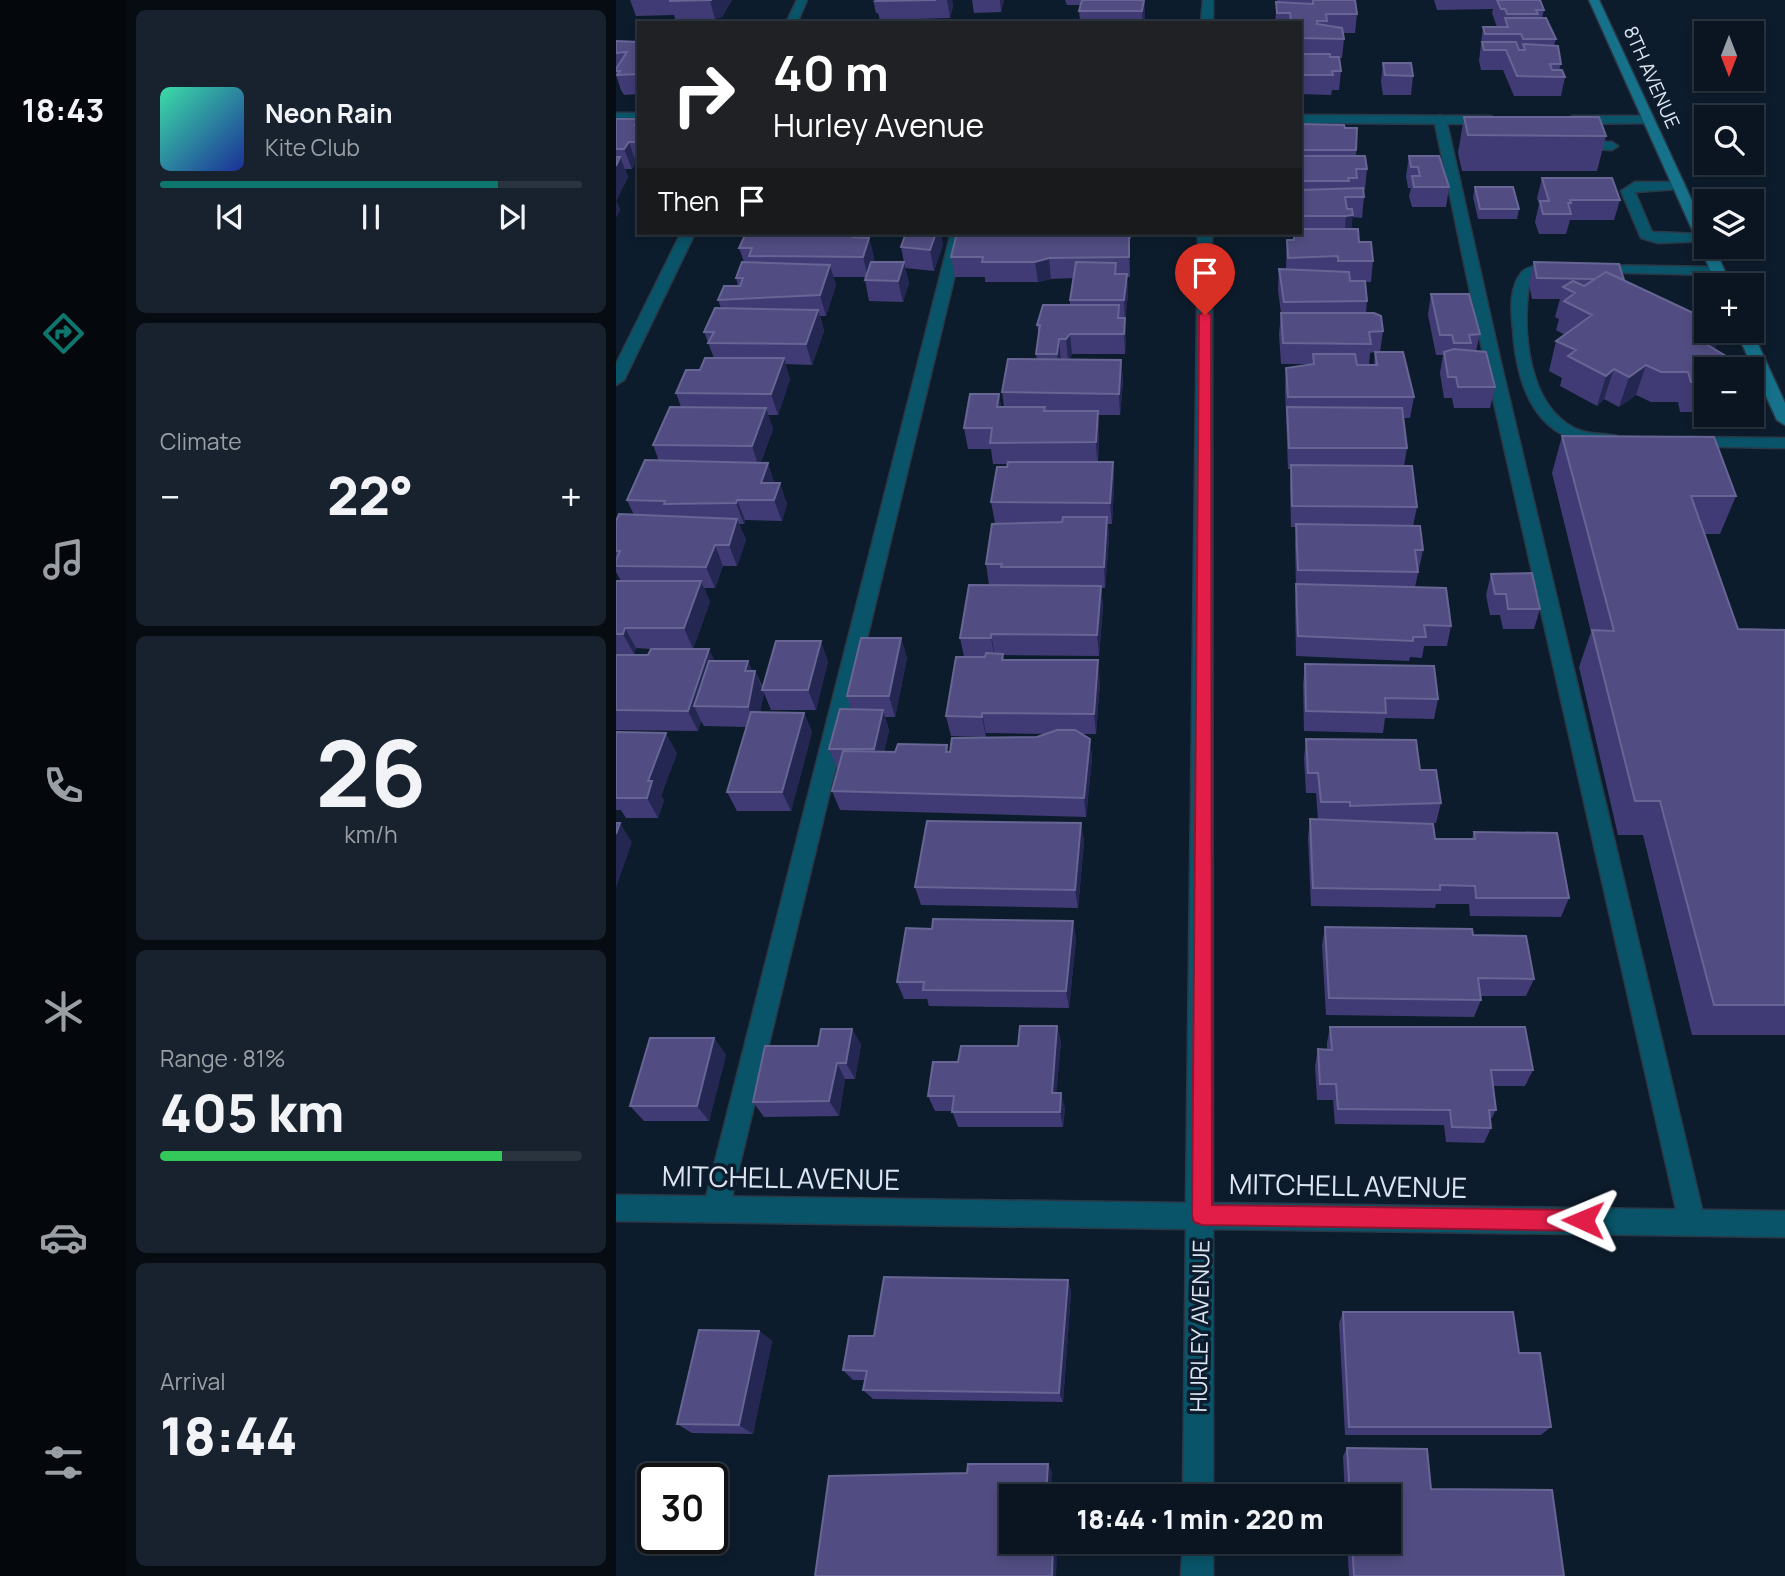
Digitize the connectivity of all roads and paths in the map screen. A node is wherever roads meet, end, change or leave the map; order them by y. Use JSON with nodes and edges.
{"nodes":[{"id":1,"x":802,"y":0,"type":"edge"},
{"id":2,"x":1208,"y":0,"type":"edge"},
{"id":3,"x":1594,"y":0,"type":"edge"},
{"id":4,"x":792,"y":21,"type":"edge"},
{"id":5,"x":1207,"y":21,"type":"edge"},
{"id":6,"x":616,"y":117,"type":"edge"},
{"id":7,"x":637,"y":117,"type":"edge"},
{"id":8,"x":1302,"y":119,"type":"edge"},
{"id":9,"x":1440,"y":120,"type":"junction"},
{"id":10,"x":1465,"y":120,"type":"junction"},
{"id":11,"x":1505,"y":120,"type":"edge"},
{"id":12,"x":1559,"y":120,"type":"edge"},
{"id":13,"x":1648,"y":120,"type":"junction"},
{"id":14,"x":1474,"y":139,"type":"edge"},
{"id":15,"x":1561,"y":145,"type":"edge"},
{"id":16,"x":1612,"y":146,"type":"dead end"},
{"id":17,"x":1678,"y":185,"type":"junction"},
{"id":18,"x":1694,"y":220,"type":"edge"},
{"id":19,"x":687,"y":235,"type":"edge"},
{"id":20,"x":958,"y":235,"type":"edge"},
{"id":21,"x":1205,"y":235,"type":"edge"},
{"id":22,"x":1694,"y":238,"type":"edge"},
{"id":23,"x":1694,"y":277,"type":"edge"},
{"id":24,"x":1750,"y":343,"type":"edge"},
{"id":25,"x":616,"y":380,"type":"edge"},
{"id":26,"x":1785,"y":420,"type":"edge"},
{"id":27,"x":1631,"y":441,"type":"edge"},
{"id":28,"x":1671,"y":442,"type":"edge"},
{"id":29,"x":1785,"y":443,"type":"edge"},
{"id":30,"x":616,"y":1208,"type":"edge"},
{"id":31,"x":716,"y":1209,"type":"junction"},
{"id":32,"x":1202,"y":1215,"type":"junction"},
{"id":33,"x":1692,"y":1222,"type":"junction"},
{"id":34,"x":1785,"y":1224,"type":"edge"},
{"id":35,"x":1198,"y":1484,"type":"edge"},
{"id":36,"x":1198,"y":1554,"type":"edge"},
{"id":37,"x":1198,"y":1576,"type":"edge"}],
"edges":[{"from":1,"to":4,"type":"street"},
{"from":2,"to":5,"type":"street"},
{"from":3,"to":13,"type":"main road","name":"8TH AVENUE"},
{"from":6,"to":7,"type":"street"},
{"from":8,"to":9,"type":"street"},
{"from":9,"to":10,"type":"street"},
{"from":9,"to":33,"type":"street"},
{"from":10,"to":11,"type":"street"},
{"from":10,"to":14,"type":"street"},
{"from":12,"to":13,"type":"street"},
{"from":13,"to":17,"type":"main road","name":"8TH AVENUE"},
{"from":15,"to":16,"type":"street"},
{"from":17,"to":18,"type":"main road","name":"8TH AVENUE"},
{"from":17,"to":22,"type":"street"},
{"from":19,"to":25,"type":"street"},
{"from":20,"to":31,"type":"street"},
{"from":21,"to":32,"type":"street","name":"HURLEY AVENUE"},
{"from":23,"to":27,"type":"street"},
{"from":24,"to":26,"type":"main road"},
{"from":28,"to":29,"type":"street"},
{"from":30,"to":31,"type":"street","name":"MITCHELL AVENUE"},
{"from":31,"to":32,"type":"street","name":"MITCHELL AVENUE"},
{"from":32,"to":33,"type":"street","name":"MITCHELL AVENUE"},
{"from":32,"to":35,"type":"street","name":"HURLEY AVENUE"},
{"from":33,"to":34,"type":"street","name":"MITCHELL AVENUE"},
{"from":36,"to":37,"type":"street"}]}
